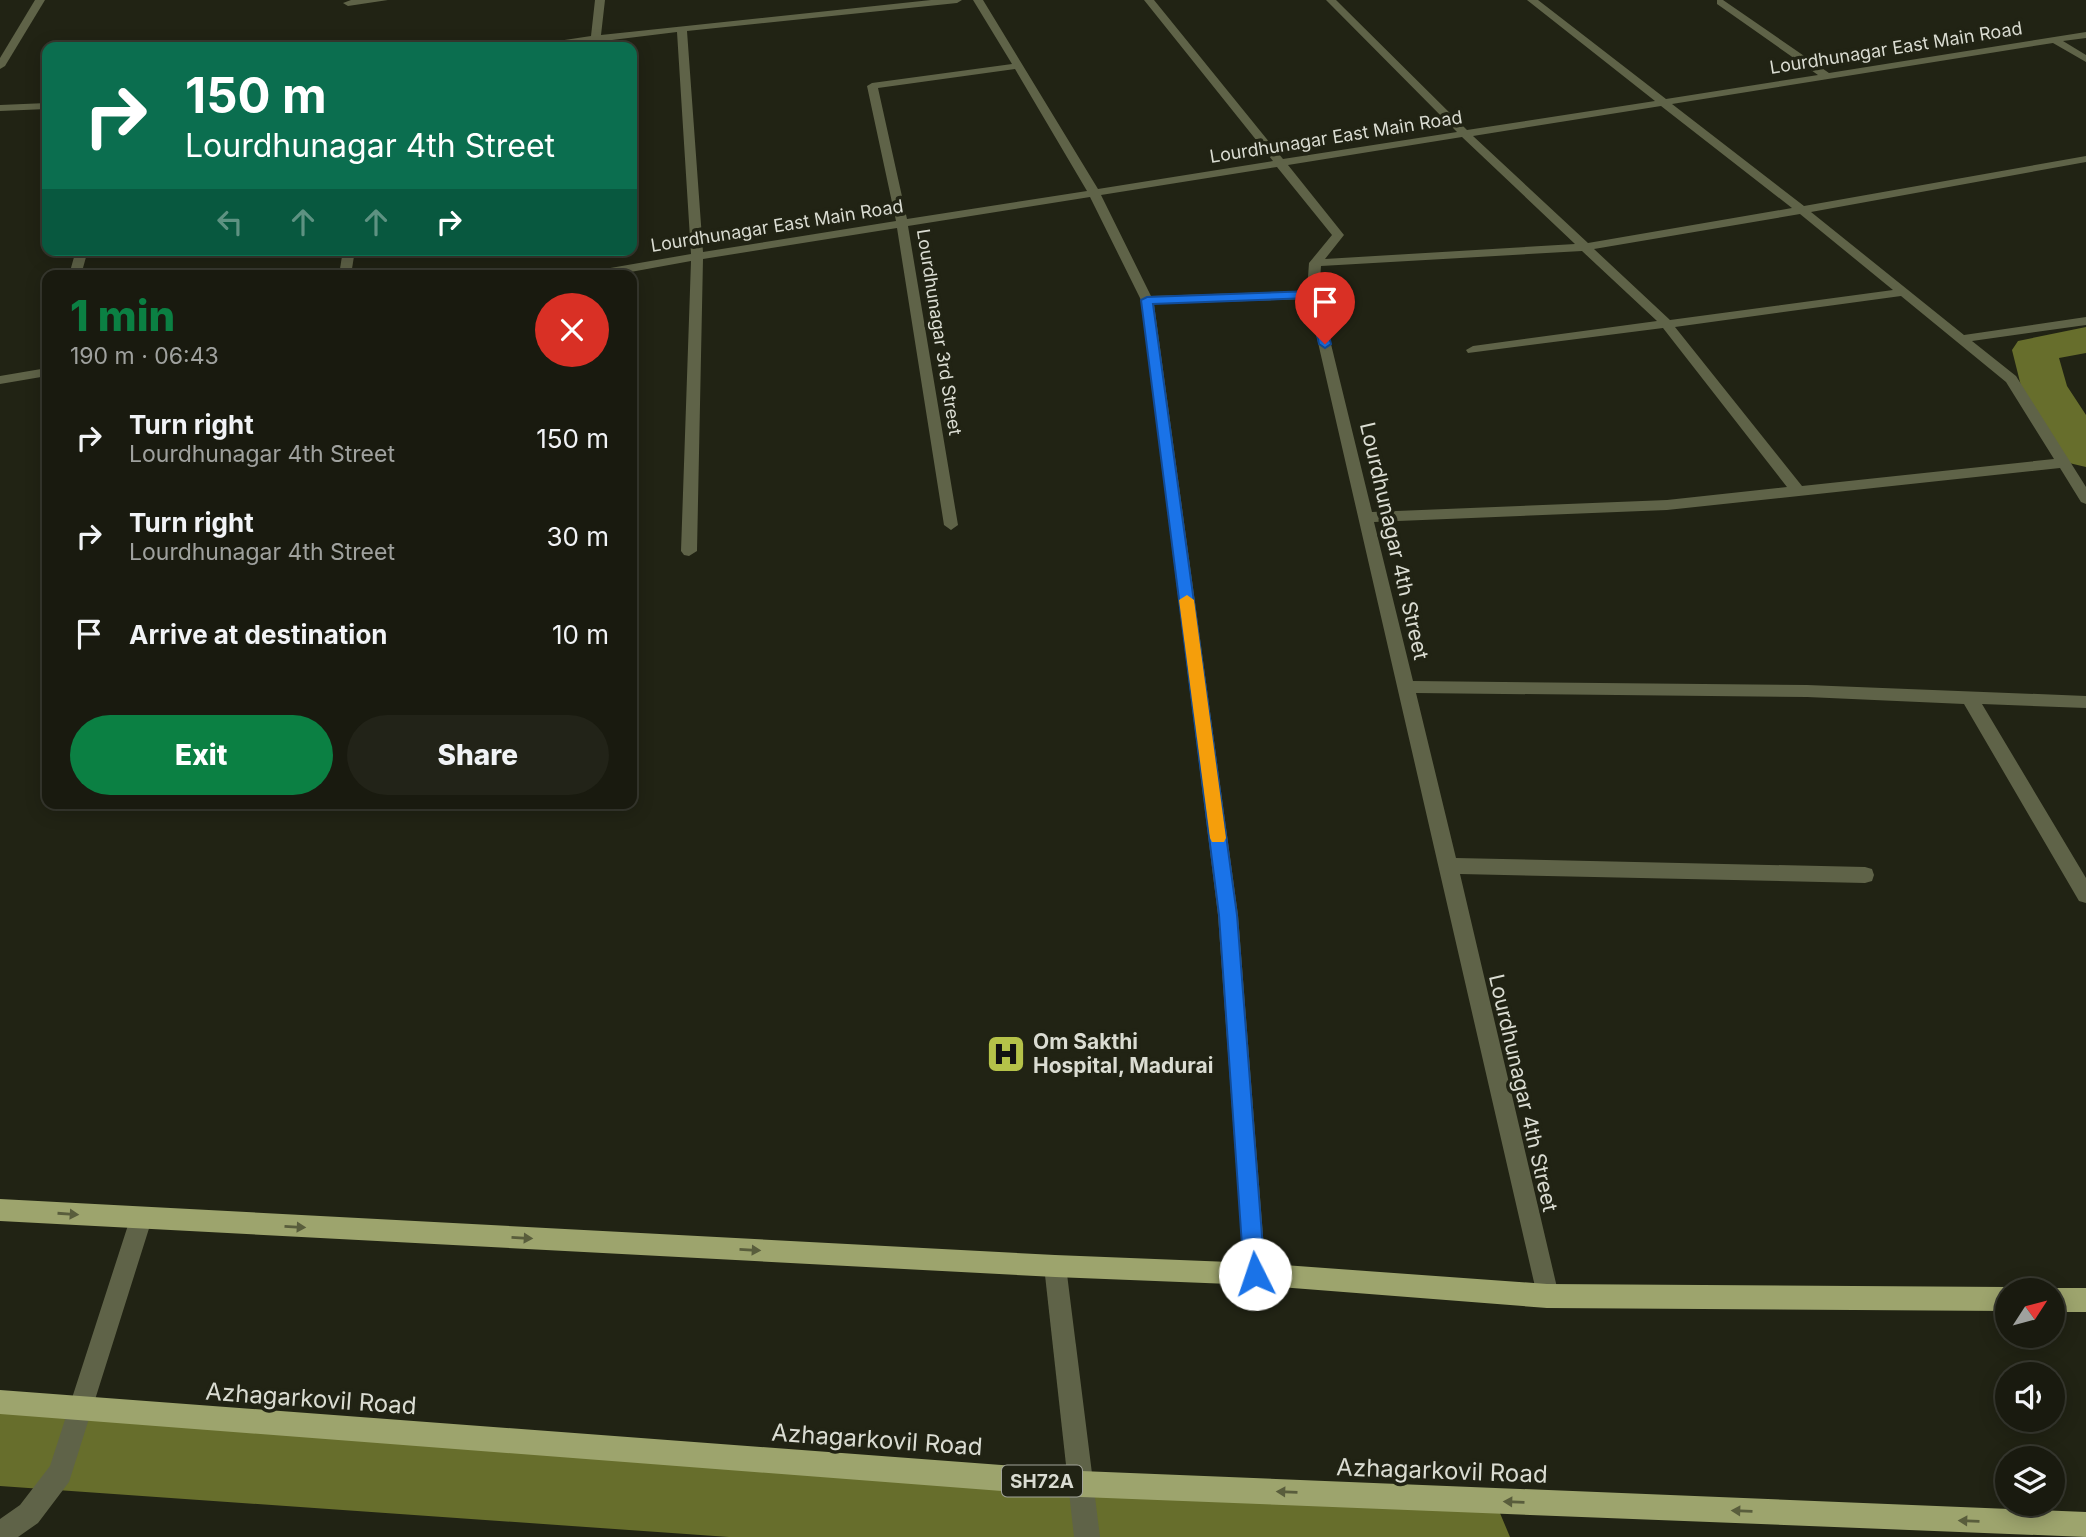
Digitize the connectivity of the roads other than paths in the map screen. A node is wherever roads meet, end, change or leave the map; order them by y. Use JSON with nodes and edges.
{"nodes":[{"id":1,"x":40,"y":0,"type":"edge"},
{"id":2,"x":383,"y":0,"type":"edge"},
{"id":3,"x":600,"y":0,"type":"edge"},
{"id":4,"x":957,"y":0,"type":"edge"},
{"id":5,"x":978,"y":0,"type":"edge"},
{"id":6,"x":1149,"y":0,"type":"edge"},
{"id":7,"x":1331,"y":0,"type":"edge"},
{"id":8,"x":1532,"y":0,"type":"edge"},
{"id":9,"x":1720,"y":2,"type":"dead end"},
{"id":10,"x":348,"y":3,"type":"dead end"},
{"id":11,"x":682,"y":30,"type":"junction"},
{"id":12,"x":2086,"y":35,"type":"edge"},
{"id":13,"x":596,"y":38,"type":"junction"},
{"id":14,"x":2053,"y":40,"type":"junction"},
{"id":15,"x":570,"y":42,"type":"edge"},
{"id":16,"x":2086,"y":59,"type":"edge"},
{"id":17,"x":0,"y":66,"type":"edge"},
{"id":18,"x":1018,"y":66,"type":"junction"},
{"id":19,"x":1827,"y":76,"type":"junction"},
{"id":20,"x":1664,"y":102,"type":"junction"},
{"id":21,"x":42,"y":106,"type":"edge"},
{"id":22,"x":0,"y":108,"type":"edge"},
{"id":23,"x":1465,"y":134,"type":"junction"},
{"id":24,"x":2086,"y":159,"type":"edge"},
{"id":25,"x":1280,"y":163,"type":"junction"},
{"id":26,"x":1094,"y":193,"type":"junction"},
{"id":27,"x":1802,"y":210,"type":"junction"},
{"id":28,"x":902,"y":223,"type":"junction"},
{"id":29,"x":1585,"y":247,"type":"junction"},
{"id":30,"x":697,"y":256,"type":"junction"},
{"id":31,"x":1315,"y":263,"type":"junction"},
{"id":32,"x":620,"y":270,"type":"edge"},
{"id":33,"x":1903,"y":292,"type":"junction"},
{"id":34,"x":1313,"y":295,"type":"junction"},
{"id":35,"x":1147,"y":300,"type":"junction"},
{"id":36,"x":2086,"y":321,"type":"edge"},
{"id":37,"x":1666,"y":323,"type":"junction"},
{"id":38,"x":1962,"y":339,"type":"junction"},
{"id":39,"x":1474,"y":350,"type":"dead end"},
{"id":40,"x":42,"y":373,"type":"edge"},
{"id":41,"x":0,"y":380,"type":"edge"},
{"id":42,"x":2064,"y":463,"type":"junction"},
{"id":43,"x":1798,"y":491,"type":"junction"},
{"id":44,"x":2086,"y":499,"type":"edge"},
{"id":45,"x":1366,"y":517,"type":"junction"},
{"id":46,"x":951,"y":525,"type":"dead end"},
{"id":47,"x":688,"y":551,"type":"dead end"},
{"id":48,"x":1407,"y":687,"type":"junction"},
{"id":49,"x":1969,"y":697,"type":"junction"},
{"id":50,"x":2086,"y":702,"type":"edge"},
{"id":51,"x":1449,"y":866,"type":"junction"},
{"id":52,"x":1865,"y":875,"type":"dead end"},
{"id":53,"x":2086,"y":895,"type":"edge"},
{"id":54,"x":0,"y":1210,"type":"edge"},
{"id":55,"x":141,"y":1219,"type":"junction"},
{"id":56,"x":1055,"y":1266,"type":"junction"},
{"id":57,"x":1255,"y":1274,"type":"junction"},
{"id":58,"x":1547,"y":1296,"type":"junction"},
{"id":59,"x":1995,"y":1299,"type":"edge"},
{"id":60,"x":2065,"y":1300,"type":"edge"},
{"id":61,"x":2086,"y":1300,"type":"edge"},
{"id":62,"x":0,"y":1402,"type":"edge"},
{"id":63,"x":80,"y":1410,"type":"junction"},
{"id":64,"x":1081,"y":1488,"type":"junction"},
{"id":65,"x":2086,"y":1525,"type":"edge"},
{"id":66,"x":0,"y":1534,"type":"edge"},
{"id":67,"x":1087,"y":1537,"type":"edge"}],
"edges":[{"from":1,"to":17,"type":"street"},
{"from":2,"to":10,"type":"street"},
{"from":3,"to":13,"type":"street"},
{"from":4,"to":11,"type":"street"},
{"from":5,"to":18,"type":"street"},
{"from":6,"to":25,"type":"street"},
{"from":7,"to":23,"type":"street"},
{"from":8,"to":20,"type":"street"},
{"from":9,"to":19,"type":"street"},
{"from":11,"to":13,"type":"street"},
{"from":11,"to":30,"type":"street"},
{"from":12,"to":14,"type":"street","name":"Lourdhunagar East Main Road"},
{"from":13,"to":15,"type":"street"},
{"from":14,"to":16,"type":"street"},
{"from":14,"to":19,"type":"street","name":"Lourdhunagar East Main Road"},
{"from":18,"to":26,"type":"street"},
{"from":18,"to":28,"type":"street","name":"Lourdhunagar 3rd Street"},
{"from":19,"to":20,"type":"street","name":"Lourdhunagar East Main Road"},
{"from":20,"to":23,"type":"street","name":"Lourdhunagar East Main Road"},
{"from":20,"to":27,"type":"street"},
{"from":21,"to":22,"type":"street"},
{"from":23,"to":25,"type":"street","name":"Lourdhunagar East Main Road"},
{"from":23,"to":29,"type":"street"},
{"from":24,"to":27,"type":"street"},
{"from":25,"to":26,"type":"street","name":"Lourdhunagar East Main Road"},
{"from":25,"to":31,"type":"street"},
{"from":26,"to":28,"type":"street","name":"Lourdhunagar East Main Road"},
{"from":26,"to":35,"type":"street"},
{"from":27,"to":29,"type":"street"},
{"from":27,"to":33,"type":"street"},
{"from":28,"to":30,"type":"street","name":"Lourdhunagar East Main Road"},
{"from":28,"to":46,"type":"street","name":"Lourdhunagar 3rd Street"},
{"from":29,"to":31,"type":"street"},
{"from":29,"to":37,"type":"street"},
{"from":30,"to":32,"type":"street","name":"Lourdhunagar East Main Road"},
{"from":30,"to":47,"type":"street"},
{"from":31,"to":34,"type":"street","name":"Lourdhunagar 4th Street"},
{"from":33,"to":37,"type":"street"},
{"from":33,"to":38,"type":"street"},
{"from":34,"to":35,"type":"street"},
{"from":34,"to":45,"type":"street","name":"Lourdhunagar 4th Street"},
{"from":35,"to":57,"type":"street"},
{"from":36,"to":38,"type":"street"},
{"from":37,"to":39,"type":"street"},
{"from":37,"to":43,"type":"street"},
{"from":38,"to":42,"type":"street"},
{"from":40,"to":41,"type":"street"},
{"from":42,"to":43,"type":"street"},
{"from":42,"to":44,"type":"street"},
{"from":43,"to":45,"type":"street"},
{"from":45,"to":48,"type":"street","name":"Lourdhunagar 4th Street"},
{"from":48,"to":49,"type":"street"},
{"from":48,"to":51,"type":"street","name":"Lourdhunagar 4th Street"},
{"from":49,"to":50,"type":"street"},
{"from":49,"to":53,"type":"street"},
{"from":51,"to":52,"type":"street"},
{"from":51,"to":58,"type":"street","name":"Lourdhunagar 4th Street"},
{"from":54,"to":55,"type":"main road","one_way":true},
{"from":55,"to":56,"type":"main road","one_way":true},
{"from":55,"to":63,"type":"street"},
{"from":56,"to":57,"type":"main road"},
{"from":56,"to":64,"type":"street"},
{"from":57,"to":58,"type":"main road"},
{"from":58,"to":59,"type":"main road"},
{"from":60,"to":61,"type":"main road"},
{"from":62,"to":63,"type":"main road","name":"Azhagarkovil Road","number":"SH72A"},
{"from":63,"to":64,"type":"main road","name":"Azhagarkovil Road","number":"SH72A"},
{"from":63,"to":66,"type":"street"},
{"from":65,"to":64,"type":"main road","name":"Azhagarkovil Road","number":"SH72A","one_way":true},
{"from":64,"to":67,"type":"street"}]}
